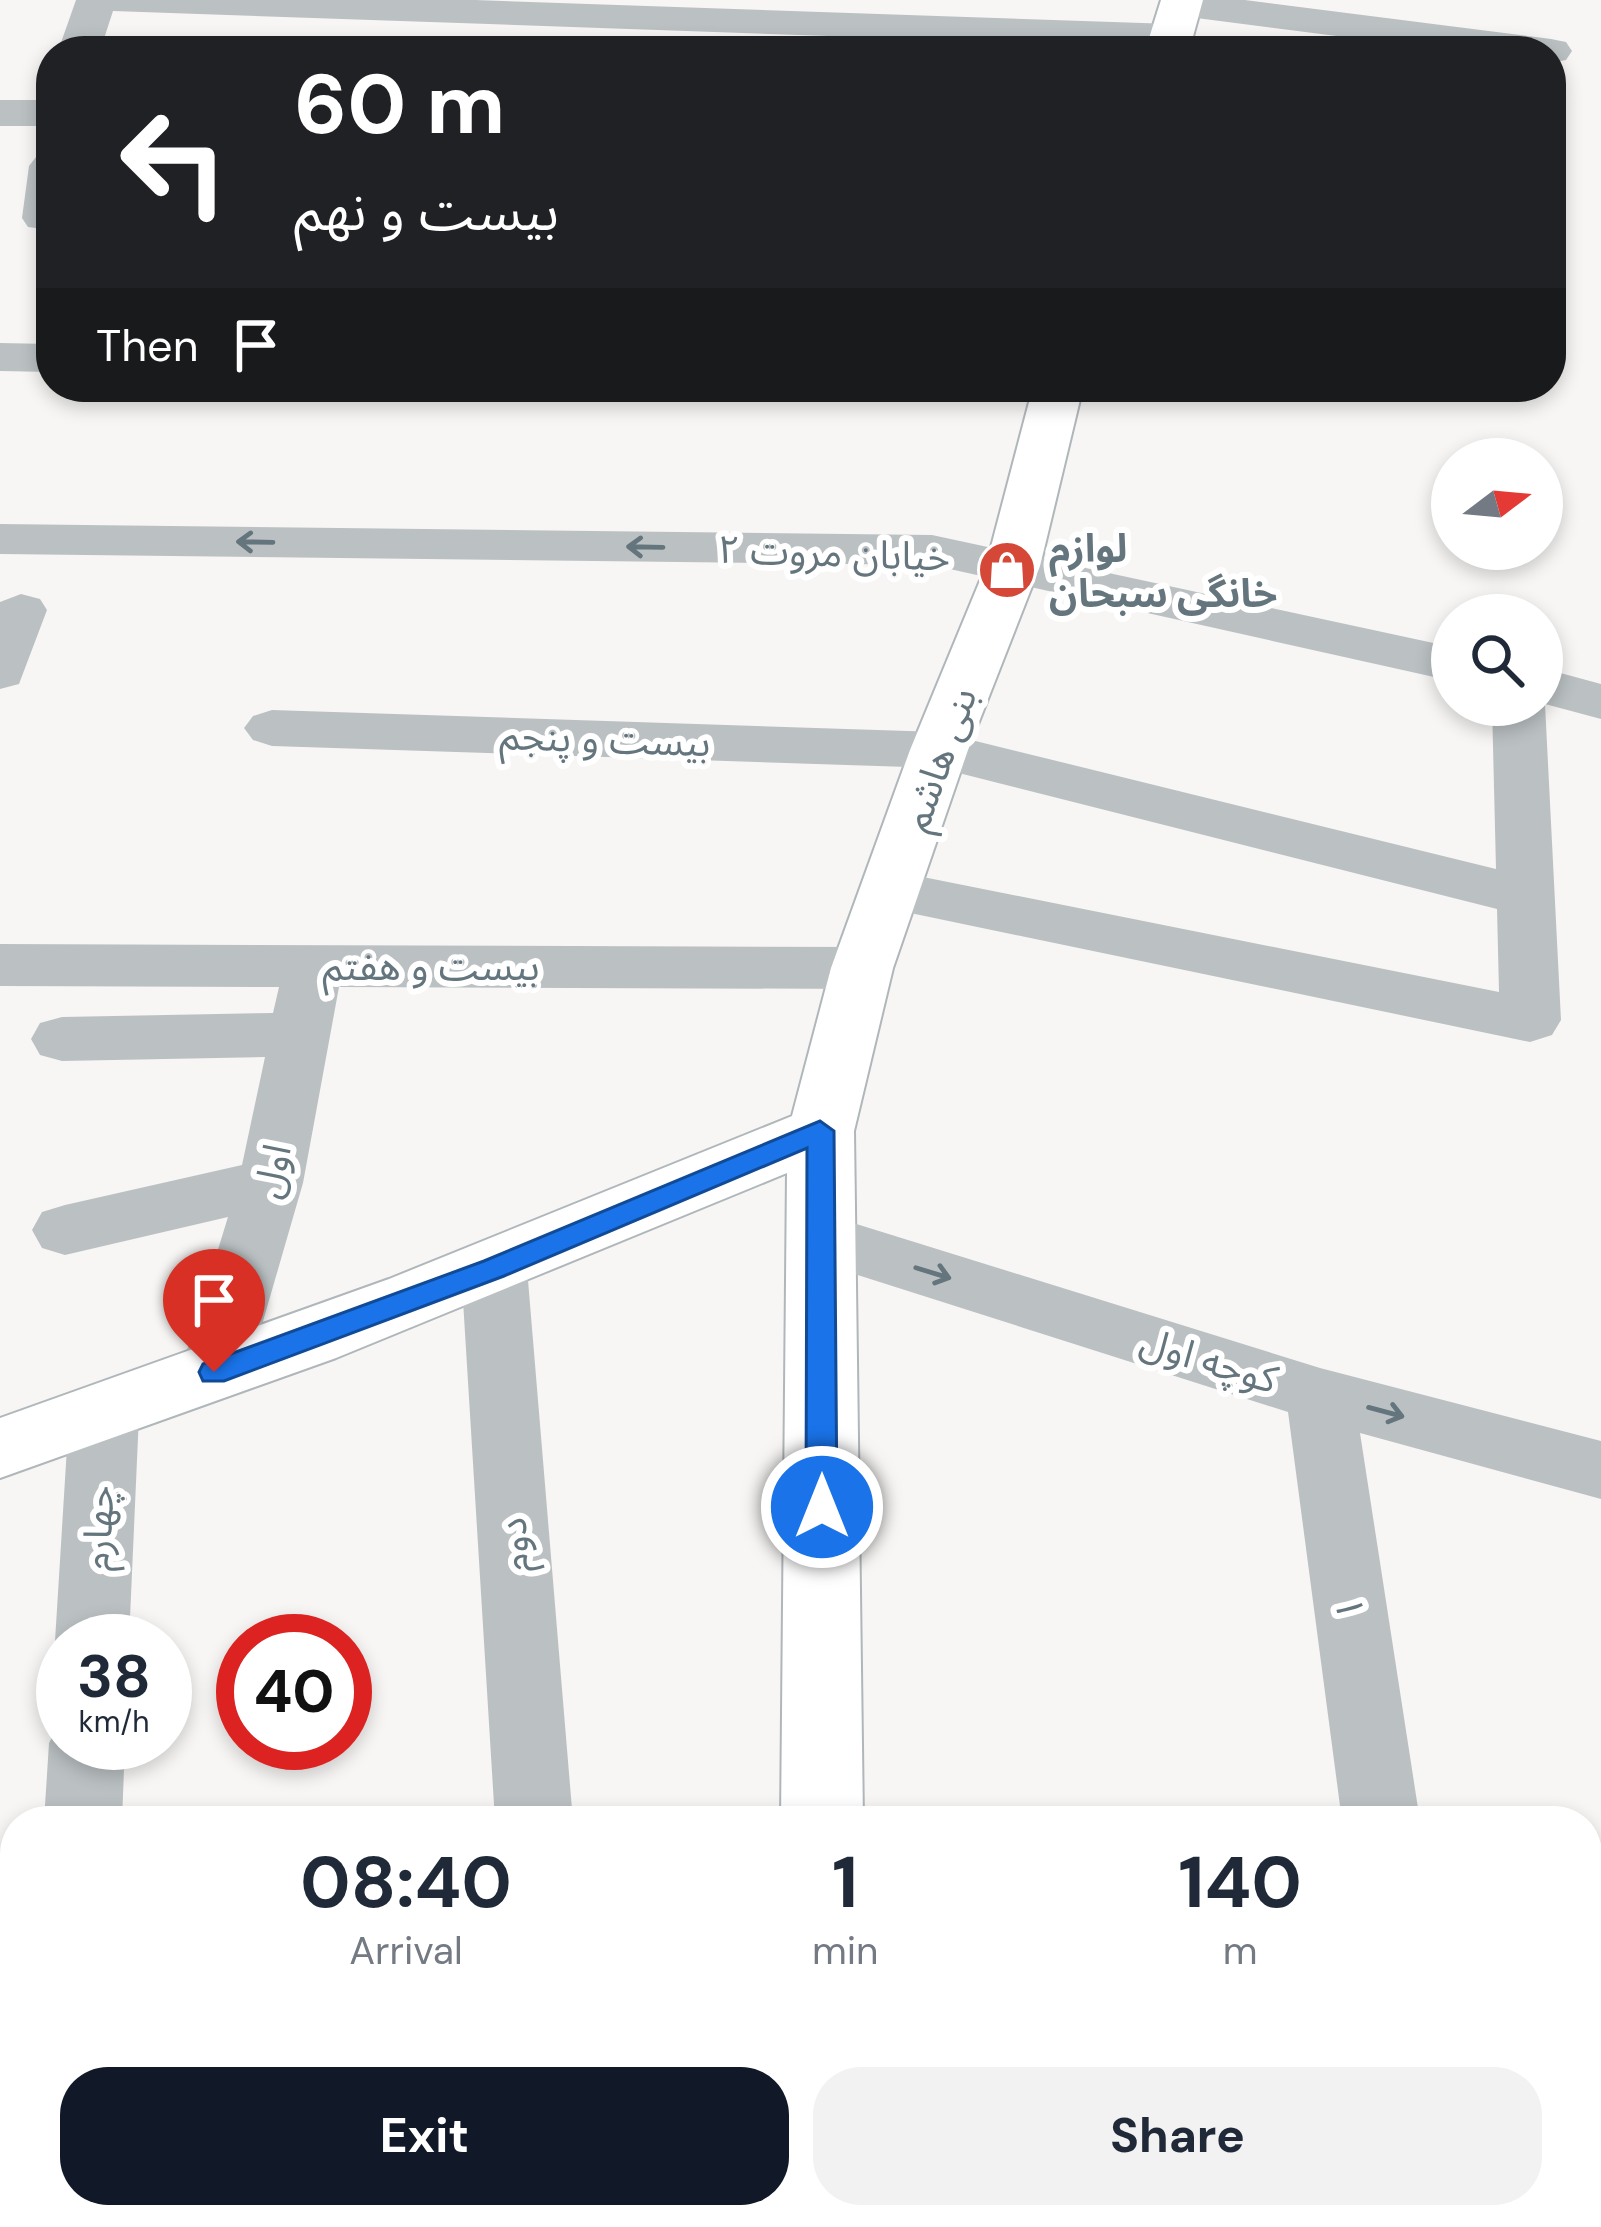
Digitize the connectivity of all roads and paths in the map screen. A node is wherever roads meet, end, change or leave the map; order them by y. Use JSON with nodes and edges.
{"nodes":[{"id":1,"x":96,"y":0,"type":"edge"},
{"id":2,"x":119,"y":0,"type":"edge"},
{"id":3,"x":161,"y":1,"type":"edge"},
{"id":4,"x":312,"y":3,"type":"edge"},
{"id":5,"x":441,"y":6,"type":"edge"},
{"id":6,"x":1175,"y":23,"type":"edge"},
{"id":7,"x":555,"y":33,"type":"edge"},
{"id":8,"x":84,"y":36,"type":"edge"},
{"id":9,"x":311,"y":36,"type":"edge"},
{"id":10,"x":725,"y":36,"type":"edge"},
{"id":11,"x":883,"y":36,"type":"edge"},
{"id":12,"x":1348,"y":36,"type":"edge"},
{"id":13,"x":36,"y":112,"type":"edge"},
{"id":14,"x":0,"y":113,"type":"edge"},
{"id":15,"x":0,"y":357,"type":"edge"},
{"id":16,"x":36,"y":358,"type":"edge"},
{"id":17,"x":1054,"y":402,"type":"edge"},
{"id":18,"x":0,"y":538,"type":"edge"},
{"id":19,"x":1012,"y":566,"type":"junction"},
{"id":20,"x":11,"y":593,"type":"edge"},
{"id":21,"x":1431,"y":659,"type":"edge"},
{"id":22,"x":0,"y":671,"type":"edge"},
{"id":23,"x":1563,"y":691,"type":"edge"},
{"id":24,"x":1601,"y":702,"type":"edge"},
{"id":25,"x":1520,"y":726,"type":"edge"},
{"id":26,"x":272,"y":728,"type":"dead end"},
{"id":27,"x":939,"y":750,"type":"junction"},
{"id":28,"x":893,"y":891,"type":"junction"},
{"id":29,"x":1526,"y":896,"type":"junction"},
{"id":30,"x":0,"y":964,"type":"edge"},
{"id":31,"x":313,"y":966,"type":"junction"},
{"id":32,"x":862,"y":968,"type":"junction"},
{"id":33,"x":299,"y":1034,"type":"junction"},
{"id":34,"x":62,"y":1039,"type":"dead end"},
{"id":35,"x":820,"y":1131,"type":"junction"},
{"id":36,"x":272,"y":1184,"type":"junction"},
{"id":37,"x":65,"y":1230,"type":"dead end"},
{"id":38,"x":821,"y":1238,"type":"junction"},
{"id":39,"x":494,"y":1268,"type":"junction"},
{"id":40,"x":214,"y":1372,"type":"junction"},
{"id":41,"x":1320,"y":1395,"type":"junction"},
{"id":42,"x":104,"y":1415,"type":"junction"},
{"id":43,"x":0,"y":1448,"type":"edge"},
{"id":44,"x":1601,"y":1470,"type":"edge"},
{"id":45,"x":93,"y":1614,"type":"edge"},
{"id":46,"x":86,"y":1770,"type":"edge"},
{"id":47,"x":84,"y":1806,"type":"edge"},
{"id":48,"x":533,"y":1806,"type":"edge"},
{"id":49,"x":822,"y":1806,"type":"edge"},
{"id":50,"x":1379,"y":1806,"type":"edge"}],
"edges":[{"from":1,"to":8,"type":"street"},
{"from":2,"to":3,"type":"street"},
{"from":3,"to":4,"type":"street"},
{"from":4,"to":5,"type":"street"},
{"from":4,"to":9,"type":"street"},
{"from":5,"to":7,"type":"street"},
{"from":6,"to":11,"type":"street"},
{"from":6,"to":12,"type":"street"},
{"from":7,"to":10,"type":"street"},
{"from":13,"to":14,"type":"street"},
{"from":15,"to":16,"type":"street"},
{"from":17,"to":19,"type":"street","name":"بنی هاشم"},
{"from":19,"to":18,"type":"street","name":"خیابان مروت ۲","one_way":true},
{"from":19,"to":20,"type":"street","name":"خیابان مروت ۲"},
{"from":19,"to":21,"type":"street"},
{"from":19,"to":27,"type":"street","name":"بنی هاشم"},
{"from":20,"to":22,"type":"street"},
{"from":23,"to":24,"type":"street"},
{"from":25,"to":29,"type":"street"},
{"from":26,"to":27,"type":"street","name":"بیست و پنجم"},
{"from":27,"to":28,"type":"street","name":"بنی هاشم"},
{"from":27,"to":29,"type":"street","name":"بیست و پنجم"},
{"from":28,"to":29,"type":"street"},
{"from":28,"to":32,"type":"street","name":"بنی هاشم"},
{"from":30,"to":31,"type":"street","name":"بیست و هفتم"},
{"from":31,"to":32,"type":"street","name":"بیست و هفتم"},
{"from":31,"to":33,"type":"street","name":"اول"},
{"from":32,"to":35,"type":"street","name":"بنی هاشم"},
{"from":33,"to":34,"type":"street"},
{"from":33,"to":36,"type":"street","name":"اول"},
{"from":35,"to":38,"type":"street","name":"بنی هاشم"},
{"from":35,"to":39,"type":"street"},
{"from":36,"to":37,"type":"street"},
{"from":36,"to":40,"type":"street","name":"اول"},
{"from":38,"to":41,"type":"street","name":"کوچه اول","one_way":true},
{"from":38,"to":49,"type":"street","name":"بنی هاشم"},
{"from":39,"to":40,"type":"street"},
{"from":39,"to":48,"type":"street","name":"دوم"},
{"from":40,"to":42,"type":"street"},
{"from":41,"to":44,"type":"street","name":"کوچه اول","one_way":true},
{"from":41,"to":50,"type":"street","name":"۱"},
{"from":42,"to":43,"type":"street"},
{"from":42,"to":45,"type":"street","name":"چهارم"},
{"from":46,"to":47,"type":"street"}]}
